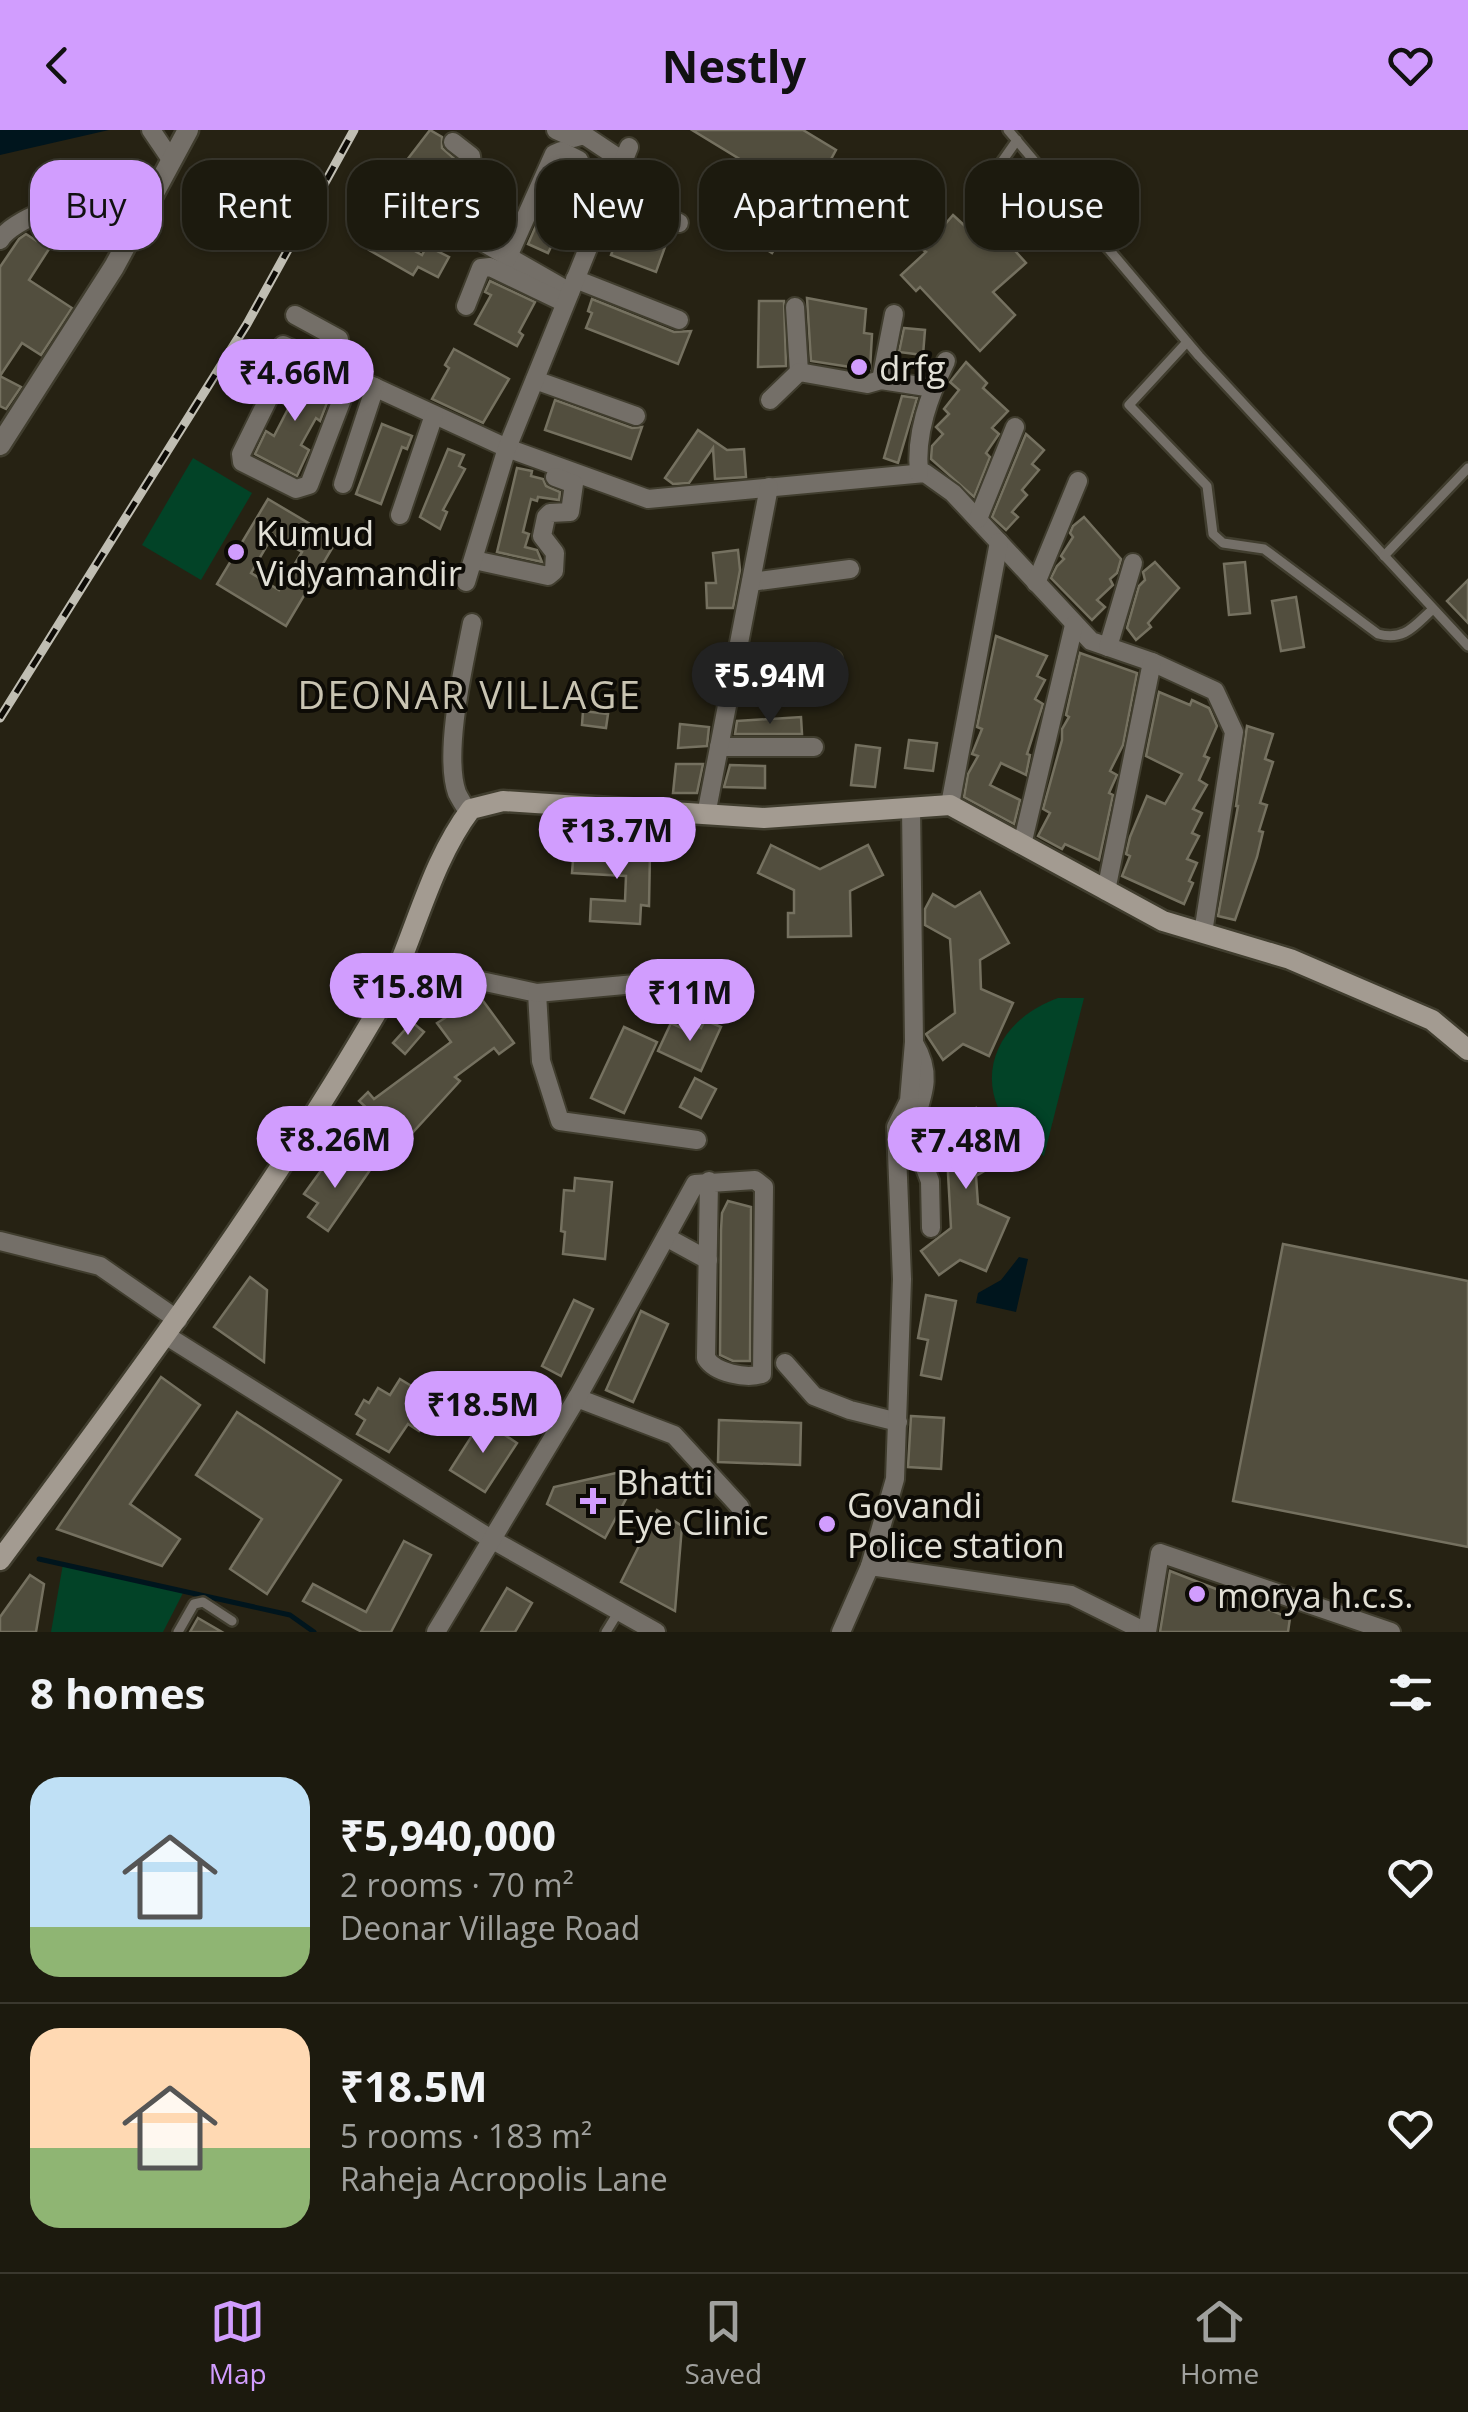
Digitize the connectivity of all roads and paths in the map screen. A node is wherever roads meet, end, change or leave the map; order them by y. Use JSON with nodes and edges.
{"nodes":[{"id":1,"x":151,"y":130,"type":"edge"},
{"id":2,"x":188,"y":130,"type":"edge"},
{"id":3,"x":556,"y":130,"type":"edge"},
{"id":4,"x":1008,"y":130,"type":"edge"},
{"id":5,"x":585,"y":133,"type":"edge"},
{"id":6,"x":1017,"y":140,"type":"junction"},
{"id":7,"x":453,"y":142,"type":"dead end"},
{"id":8,"x":472,"y":160,"type":"edge"},
{"id":9,"x":551,"y":160,"type":"edge"},
{"id":10,"x":579,"y":160,"type":"dead end"},
{"id":11,"x":624,"y":160,"type":"edge"},
{"id":12,"x":1003,"y":160,"type":"edge"},
{"id":13,"x":172,"y":161,"type":"junction"},
{"id":14,"x":162,"y":181,"type":"edge"},
{"id":15,"x":536,"y":194,"type":"edge"},
{"id":16,"x":30,"y":220,"type":"edge"},
{"id":17,"x":0,"y":240,"type":"edge"},
{"id":18,"x":124,"y":250,"type":"edge"},
{"id":19,"x":492,"y":250,"type":"edge"},
{"id":20,"x":587,"y":250,"type":"edge"},
{"id":21,"x":507,"y":259,"type":"junction"},
{"id":22,"x":570,"y":292,"type":"junction"},
{"id":23,"x":466,"y":306,"type":"dead end"},
{"id":24,"x":795,"y":307,"type":"dead end"},
{"id":25,"x":894,"y":314,"type":"dead end"},
{"id":26,"x":295,"y":315,"type":"dead end"},
{"id":27,"x":679,"y":320,"type":"dead end"},
{"id":28,"x":1188,"y":342,"type":"junction"},
{"id":29,"x":283,"y":345,"type":"dead end"},
{"id":30,"x":946,"y":361,"type":"dead end"},
{"id":31,"x":330,"y":367,"type":"junction"},
{"id":32,"x":799,"y":372,"type":"junction"},
{"id":33,"x":534,"y":380,"type":"junction"},
{"id":34,"x":881,"y":380,"type":"junction"},
{"id":35,"x":349,"y":381,"type":"junction"},
{"id":36,"x":375,"y":387,"type":"junction"},
{"id":37,"x":933,"y":388,"type":"junction"},
{"id":38,"x":770,"y":400,"type":"dead end"},
{"id":39,"x":434,"y":415,"type":"junction"},
{"id":40,"x":636,"y":416,"type":"dead end"},
{"id":41,"x":1015,"y":427,"type":"dead end"},
{"id":42,"x":0,"y":445,"type":"edge"},
{"id":43,"x":507,"y":448,"type":"junction"},
{"id":44,"x":530,"y":468,"type":"dead end"},
{"id":45,"x":1468,"y":468,"type":"edge"},
{"id":46,"x":918,"y":473,"type":"junction"},
{"id":47,"x":1078,"y":481,"type":"dead end"},
{"id":48,"x":344,"y":484,"type":"dead end"},
{"id":49,"x":769,"y":487,"type":"junction"},
{"id":50,"x":400,"y":515,"type":"dead end"},
{"id":51,"x":978,"y":520,"type":"junction"},
{"id":52,"x":999,"y":542,"type":"junction"},
{"id":53,"x":1384,"y":556,"type":"junction"},
{"id":54,"x":474,"y":560,"type":"junction"},
{"id":55,"x":1133,"y":563,"type":"dead end"},
{"id":56,"x":850,"y":569,"type":"dead end"},
{"id":57,"x":466,"y":582,"type":"dead end"},
{"id":58,"x":750,"y":582,"type":"junction"},
{"id":59,"x":1036,"y":583,"type":"junction"},
{"id":60,"x":1433,"y":609,"type":"junction"},
{"id":61,"x":472,"y":623,"type":"dead end"},
{"id":62,"x":1074,"y":625,"type":"junction"},
{"id":63,"x":1108,"y":646,"type":"junction"},
{"id":64,"x":1468,"y":646,"type":"edge"},
{"id":65,"x":834,"y":659,"type":"dead end"},
{"id":66,"x":1152,"y":662,"type":"junction"},
{"id":67,"x":734,"y":668,"type":"junction"},
{"id":68,"x":814,"y":747,"type":"dead end"},
{"id":69,"x":719,"y":748,"type":"junction"},
{"id":70,"x":950,"y":805,"type":"junction"},
{"id":71,"x":911,"y":808,"type":"junction"},
{"id":72,"x":469,"y":813,"type":"junction"},
{"id":73,"x":706,"y":815,"type":"junction"},
{"id":74,"x":1022,"y":845,"type":"junction"},
{"id":75,"x":1106,"y":890,"type":"junction"},
{"id":76,"x":1202,"y":933,"type":"junction"},
{"id":77,"x":402,"y":958,"type":"junction"},
{"id":78,"x":701,"y":978,"type":"dead end"},
{"id":79,"x":537,"y":994,"type":"junction"},
{"id":80,"x":914,"y":1042,"type":"junction"},
{"id":81,"x":1468,"y":1050,"type":"edge"},
{"id":82,"x":697,"y":1140,"type":"dead end"},
{"id":83,"x":709,"y":1181,"type":"junction"},
{"id":84,"x":931,"y":1228,"type":"dead end"},
{"id":85,"x":666,"y":1236,"type":"junction"},
{"id":86,"x":0,"y":1242,"type":"edge"},
{"id":87,"x":708,"y":1260,"type":"junction"},
{"id":88,"x":172,"y":1328,"type":"junction"},
{"id":89,"x":785,"y":1363,"type":"dead end"},
{"id":90,"x":577,"y":1398,"type":"junction"},
{"id":91,"x":898,"y":1422,"type":"junction"},
{"id":92,"x":740,"y":1507,"type":"dead end"},
{"id":93,"x":491,"y":1539,"type":"junction"},
{"id":94,"x":0,"y":1560,"type":"edge"},
{"id":95,"x":870,"y":1566,"type":"junction"},
{"id":96,"x":619,"y":1611,"type":"junction"},
{"id":97,"x":232,"y":1621,"type":"dead end"},
{"id":98,"x":608,"y":1631,"type":"edge"},
{"id":99,"x":650,"y":1631,"type":"edge"},
{"id":100,"x":178,"y":1632,"type":"edge"},
{"id":101,"x":436,"y":1632,"type":"edge"},
{"id":102,"x":841,"y":1632,"type":"edge"},
{"id":103,"x":1146,"y":1632,"type":"edge"},
{"id":104,"x":1390,"y":1632,"type":"edge"}],
"edges":[{"from":1,"to":13,"type":"street"},
{"from":2,"to":13,"type":"street"},
{"from":3,"to":5,"type":"street"},
{"from":4,"to":6,"type":"lane"},
{"from":5,"to":11,"type":"street"},
{"from":6,"to":12,"type":"lane"},
{"from":6,"to":28,"type":"lane"},
{"from":7,"to":8,"type":"street"},
{"from":9,"to":10,"type":"street"},
{"from":13,"to":14,"type":"street"},
{"from":15,"to":21,"type":"street"},
{"from":16,"to":17,"type":"street"},
{"from":18,"to":42,"type":"street"},
{"from":19,"to":21,"type":"street"},
{"from":20,"to":22,"type":"street"},
{"from":21,"to":22,"type":"street"},
{"from":22,"to":23,"type":"street"},
{"from":22,"to":27,"type":"street"},
{"from":22,"to":33,"type":"street"},
{"from":24,"to":32,"type":"street"},
{"from":25,"to":34,"type":"street"},
{"from":26,"to":31,"type":"street"},
{"from":28,"to":53,"type":"lane"},
{"from":28,"to":60,"type":"lane"},
{"from":29,"to":31,"type":"street"},
{"from":30,"to":37,"type":"street"},
{"from":31,"to":35,"type":"street"},
{"from":32,"to":34,"type":"street"},
{"from":32,"to":38,"type":"street"},
{"from":33,"to":40,"type":"street"},
{"from":33,"to":43,"type":"street"},
{"from":34,"to":37,"type":"street"},
{"from":35,"to":35,"type":"street"},
{"from":35,"to":36,"type":"street"},
{"from":36,"to":39,"type":"street"},
{"from":36,"to":48,"type":"street"},
{"from":37,"to":46,"type":"street"},
{"from":39,"to":43,"type":"street"},
{"from":39,"to":50,"type":"street"},
{"from":41,"to":51,"type":"street"},
{"from":43,"to":49,"type":"street"},
{"from":43,"to":54,"type":"street"},
{"from":44,"to":54,"type":"street"},
{"from":45,"to":53,"type":"lane"},
{"from":46,"to":49,"type":"street"},
{"from":46,"to":51,"type":"street"},
{"from":47,"to":59,"type":"street"},
{"from":49,"to":58,"type":"street"},
{"from":51,"to":52,"type":"street"},
{"from":52,"to":59,"type":"street"},
{"from":52,"to":70,"type":"street"},
{"from":53,"to":60,"type":"lane"},
{"from":54,"to":57,"type":"street"},
{"from":55,"to":63,"type":"street"},
{"from":56,"to":58,"type":"street"},
{"from":58,"to":67,"type":"street"},
{"from":59,"to":62,"type":"street"},
{"from":60,"to":64,"type":"lane"},
{"from":61,"to":72,"type":"street"},
{"from":62,"to":63,"type":"street"},
{"from":62,"to":74,"type":"street"},
{"from":63,"to":66,"type":"street"},
{"from":65,"to":67,"type":"street"},
{"from":66,"to":75,"type":"street"},
{"from":66,"to":76,"type":"street"},
{"from":67,"to":69,"type":"street"},
{"from":68,"to":69,"type":"street"},
{"from":69,"to":73,"type":"street"},
{"from":70,"to":71,"type":"main road"},
{"from":70,"to":74,"type":"main road"},
{"from":71,"to":73,"type":"main road"},
{"from":71,"to":80,"type":"street"},
{"from":72,"to":73,"type":"main road"},
{"from":72,"to":77,"type":"main road"},
{"from":74,"to":75,"type":"main road"},
{"from":75,"to":76,"type":"main road"},
{"from":76,"to":81,"type":"main road"},
{"from":77,"to":79,"type":"street"},
{"from":77,"to":88,"type":"main road"},
{"from":78,"to":79,"type":"street"},
{"from":79,"to":82,"type":"street"},
{"from":80,"to":84,"type":"street"},
{"from":80,"to":91,"type":"street"},
{"from":83,"to":85,"type":"street"},
{"from":83,"to":87,"type":"street"},
{"from":83,"to":87,"type":"street"},
{"from":85,"to":87,"type":"street"},
{"from":85,"to":90,"type":"street"},
{"from":86,"to":88,"type":"street"},
{"from":88,"to":93,"type":"street"},
{"from":88,"to":94,"type":"main road"},
{"from":89,"to":91,"type":"street"},
{"from":90,"to":92,"type":"street"},
{"from":90,"to":93,"type":"street"},
{"from":91,"to":95,"type":"street"},
{"from":93,"to":96,"type":"street"},
{"from":93,"to":101,"type":"street"},
{"from":95,"to":102,"type":"street"},
{"from":95,"to":103,"type":"street"},
{"from":96,"to":98,"type":"lane"},
{"from":96,"to":99,"type":"street"},
{"from":97,"to":100,"type":"lane"},
{"from":103,"to":104,"type":"street"}]}
